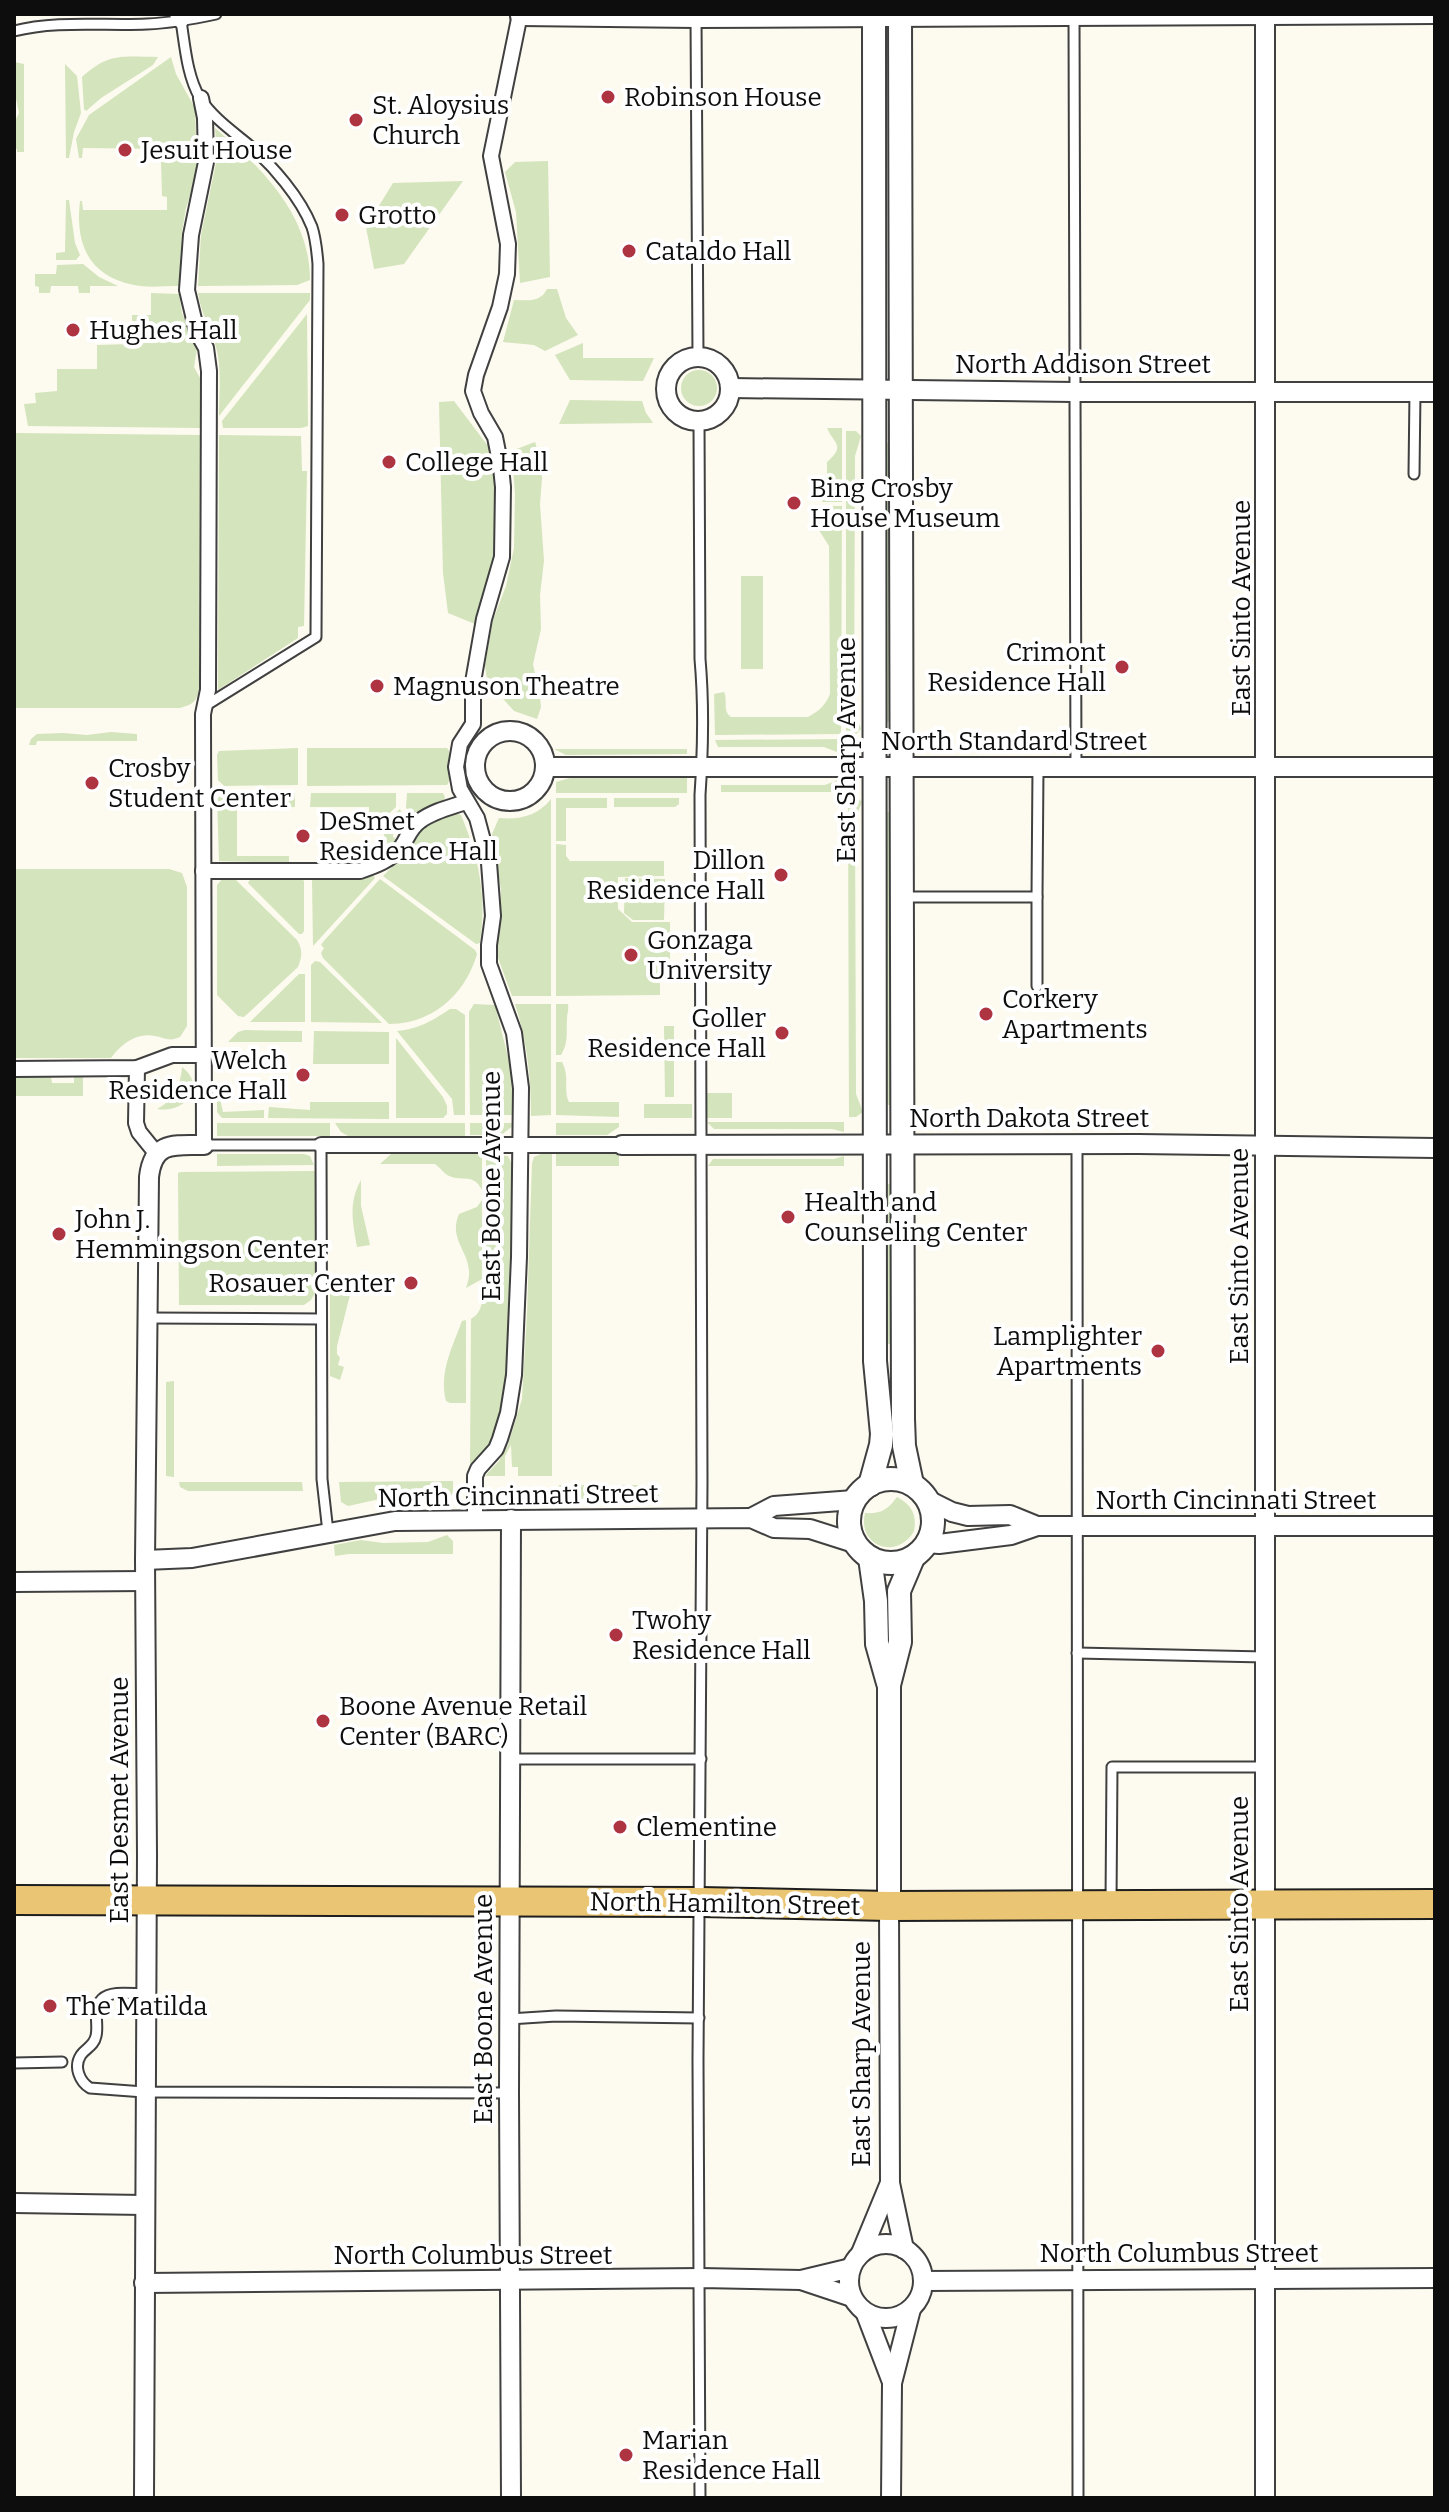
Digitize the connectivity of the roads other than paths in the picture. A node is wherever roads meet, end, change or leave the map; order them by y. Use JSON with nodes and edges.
{"nodes":[{"id":1,"x":216,"y":14,"type":"edge"},
{"id":2,"x":874,"y":14,"type":"edge"},
{"id":3,"x":900,"y":14,"type":"edge"},
{"id":4,"x":1435,"y":14,"type":"edge"},
{"id":5,"x":517,"y":15,"type":"edge"},
{"id":6,"x":1074,"y":15,"type":"edge"},
{"id":7,"x":1265,"y":15,"type":"edge"},
{"id":8,"x":696,"y":16,"type":"edge"},
{"id":9,"x":179,"y":18,"type":"edge"},
{"id":10,"x":14,"y":31,"type":"edge"},
{"id":11,"x":201,"y":98,"type":"junction"},
{"id":12,"x":698,"y":356,"type":"junction"},
{"id":13,"x":731,"y":388,"type":"junction"},
{"id":14,"x":873,"y":389,"type":"junction"},
{"id":15,"x":901,"y":389,"type":"junction"},
{"id":16,"x":1267,"y":391,"type":"junction"},
{"id":17,"x":1073,"y":392,"type":"junction"},
{"id":18,"x":1415,"y":392,"type":"junction"},
{"id":19,"x":1435,"y":392,"type":"edge"},
{"id":20,"x":699,"y":421,"type":"junction"},
{"id":21,"x":1414,"y":474,"type":"dead end"},
{"id":22,"x":205,"y":706,"type":"junction"},
{"id":23,"x":702,"y":766,"type":"junction"},
{"id":24,"x":545,"y":767,"type":"dead end"},
{"id":25,"x":873,"y":767,"type":"junction"},
{"id":26,"x":901,"y":767,"type":"junction"},
{"id":27,"x":1266,"y":767,"type":"junction"},
{"id":28,"x":1435,"y":767,"type":"edge"},
{"id":29,"x":1038,"y":768,"type":"junction"},
{"id":30,"x":1076,"y":768,"type":"junction"},
{"id":31,"x":466,"y":802,"type":"junction"},
{"id":32,"x":203,"y":871,"type":"junction"},
{"id":33,"x":902,"y":897,"type":"junction"},
{"id":34,"x":1037,"y":897,"type":"junction"},
{"id":35,"x":1037,"y":986,"type":"dead end"},
{"id":36,"x":204,"y":1055,"type":"junction"},
{"id":37,"x":137,"y":1068,"type":"junction"},
{"id":38,"x":14,"y":1069,"type":"edge"},
{"id":39,"x":875,"y":1144,"type":"junction"},
{"id":40,"x":1077,"y":1144,"type":"junction"},
{"id":41,"x":204,"y":1145,"type":"junction"},
{"id":42,"x":321,"y":1145,"type":"junction"},
{"id":43,"x":622,"y":1145,"type":"joint"},
{"id":44,"x":700,"y":1145,"type":"junction"},
{"id":45,"x":903,"y":1145,"type":"junction"},
{"id":46,"x":1265,"y":1145,"type":"junction"},
{"id":47,"x":522,"y":1146,"type":"junction"},
{"id":48,"x":1435,"y":1148,"type":"edge"},
{"id":49,"x":156,"y":1153,"type":"junction"},
{"id":50,"x":148,"y":1318,"type":"junction"},
{"id":51,"x":321,"y":1319,"type":"junction"},
{"id":52,"x":862,"y":1492,"type":"junction"},
{"id":53,"x":920,"y":1492,"type":"junction"},
{"id":54,"x":751,"y":1518,"type":"junction"},
{"id":55,"x":475,"y":1519,"type":"junction"},
{"id":56,"x":511,"y":1519,"type":"junction"},
{"id":57,"x":701,"y":1520,"type":"junction"},
{"id":58,"x":1037,"y":1526,"type":"junction"},
{"id":59,"x":1077,"y":1526,"type":"junction"},
{"id":60,"x":1266,"y":1526,"type":"junction"},
{"id":61,"x":1435,"y":1526,"type":"edge"},
{"id":62,"x":328,"y":1532,"type":"junction"},
{"id":63,"x":920,"y":1550,"type":"junction"},
{"id":64,"x":862,"y":1551,"type":"junction"},
{"id":65,"x":145,"y":1560,"type":"junction"},
{"id":66,"x":145,"y":1581,"type":"junction"},
{"id":67,"x":14,"y":1582,"type":"edge"},
{"id":68,"x":1077,"y":1653,"type":"junction"},
{"id":69,"x":1265,"y":1657,"type":"junction"},
{"id":70,"x":889,"y":1685,"type":"junction"},
{"id":71,"x":510,"y":1759,"type":"junction"},
{"id":72,"x":701,"y":1759,"type":"junction"},
{"id":73,"x":1265,"y":1767,"type":"junction"},
{"id":74,"x":14,"y":1900,"type":"edge"},
{"id":75,"x":145,"y":1901,"type":"junction"},
{"id":76,"x":701,"y":1902,"type":"junction"},
{"id":77,"x":509,"y":1903,"type":"junction"},
{"id":78,"x":1265,"y":1904,"type":"junction"},
{"id":79,"x":1435,"y":1904,"type":"edge"},
{"id":80,"x":1078,"y":1905,"type":"junction"},
{"id":81,"x":1111,"y":1905,"type":"junction"},
{"id":82,"x":889,"y":1906,"type":"junction"},
{"id":83,"x":145,"y":1994,"type":"junction"},
{"id":84,"x":699,"y":2018,"type":"junction"},
{"id":85,"x":509,"y":2019,"type":"junction"},
{"id":86,"x":62,"y":2062,"type":"dead end"},
{"id":87,"x":14,"y":2063,"type":"edge"},
{"id":88,"x":144,"y":2092,"type":"junction"},
{"id":89,"x":509,"y":2093,"type":"junction"},
{"id":90,"x":890,"y":2183,"type":"junction"},
{"id":91,"x":14,"y":2203,"type":"edge"},
{"id":92,"x":144,"y":2205,"type":"junction"},
{"id":93,"x":904,"y":2249,"type":"junction"},
{"id":94,"x":856,"y":2261,"type":"junction"},
{"id":95,"x":701,"y":2278,"type":"junction"},
{"id":96,"x":1264,"y":2278,"type":"junction"},
{"id":97,"x":1435,"y":2278,"type":"edge"},
{"id":98,"x":801,"y":2280,"type":"junction"},
{"id":99,"x":1078,"y":2280,"type":"junction"},
{"id":100,"x":510,"y":2281,"type":"junction"},
{"id":101,"x":923,"y":2281,"type":"junction"},
{"id":102,"x":144,"y":2283,"type":"junction"},
{"id":103,"x":852,"y":2297,"type":"junction"},
{"id":104,"x":911,"y":2309,"type":"junction"},
{"id":105,"x":866,"y":2314,"type":"junction"},
{"id":106,"x":892,"y":2383,"type":"junction"},
{"id":107,"x":144,"y":2498,"type":"edge"},
{"id":108,"x":511,"y":2498,"type":"edge"},
{"id":109,"x":700,"y":2498,"type":"edge"},
{"id":110,"x":891,"y":2498,"type":"edge"},
{"id":111,"x":1078,"y":2498,"type":"edge"},
{"id":112,"x":1265,"y":2498,"type":"edge"}],
"edges":[{"from":1,"to":9,"type":"lane"},
{"from":2,"to":3,"type":"street"},
{"from":2,"to":8,"type":"street"},
{"from":2,"to":14,"type":"street","name":"East Sharp Avenue"},
{"from":3,"to":6,"type":"street"},
{"from":3,"to":15,"type":"street"},
{"from":4,"to":7,"type":"street"},
{"from":5,"to":8,"type":"street"},
{"from":5,"to":31,"type":"street","name":"East Boone Avenue"},
{"from":6,"to":7,"type":"street"},
{"from":6,"to":17,"type":"lane"},
{"from":7,"to":16,"type":"street","name":"East Sinto Avenue"},
{"from":8,"to":12,"type":"lane"},
{"from":9,"to":10,"type":"lane"},
{"from":9,"to":11,"type":"lane"},
{"from":11,"to":22,"type":"street"},
{"from":11,"to":22,"type":"lane"},
{"from":12,"to":13,"type":"street"},
{"from":12,"to":20,"type":"street"},
{"from":13,"to":14,"type":"street","name":"North Addison Street"},
{"from":13,"to":20,"type":"street"},
{"from":14,"to":15,"type":"street","name":"North Addison Street"},
{"from":14,"to":25,"type":"street","name":"East Sharp Avenue"},
{"from":15,"to":17,"type":"street","name":"North Addison Street"},
{"from":15,"to":26,"type":"street"},
{"from":16,"to":17,"type":"street","name":"North Addison Street"},
{"from":16,"to":18,"type":"street","name":"North Addison Street"},
{"from":16,"to":27,"type":"street","name":"East Sinto Avenue"},
{"from":17,"to":30,"type":"lane"},
{"from":18,"to":19,"type":"street","name":"North Addison Street"},
{"from":18,"to":21,"type":"lane"},
{"from":20,"to":23,"type":"lane"},
{"from":22,"to":32,"type":"street"},
{"from":23,"to":24,"type":"street","name":"North Standard Street"},
{"from":23,"to":25,"type":"street","name":"North Standard Street"},
{"from":23,"to":44,"type":"lane"},
{"from":25,"to":26,"type":"street","name":"North Standard Street"},
{"from":25,"to":39,"type":"street","name":"East Sharp Avenue"},
{"from":26,"to":29,"type":"street","name":"North Standard Street"},
{"from":26,"to":33,"type":"street"},
{"from":27,"to":28,"type":"street","name":"North Standard Street"},
{"from":27,"to":30,"type":"street","name":"North Standard Street"},
{"from":27,"to":46,"type":"street","name":"East Sinto Avenue"},
{"from":29,"to":30,"type":"street","name":"North Standard Street"},
{"from":29,"to":34,"type":"lane"},
{"from":31,"to":32,"type":"street"},
{"from":31,"to":47,"type":"street","name":"East Boone Avenue"},
{"from":32,"to":36,"type":"street"},
{"from":33,"to":34,"type":"lane"},
{"from":33,"to":45,"type":"street"},
{"from":34,"to":35,"type":"lane"},
{"from":36,"to":37,"type":"street"},
{"from":36,"to":41,"type":"street"},
{"from":37,"to":38,"type":"street"},
{"from":37,"to":49,"type":"street"},
{"from":39,"to":44,"type":"street","name":"North Dakota Street"},
{"from":39,"to":45,"type":"street","name":"North Dakota Street"},
{"from":39,"to":52,"type":"street","name":"East Sharp Avenue"},
{"from":40,"to":45,"type":"street","name":"North Dakota Street"},
{"from":40,"to":46,"type":"street","name":"North Dakota Street"},
{"from":40,"to":59,"type":"lane"},
{"from":41,"to":42,"type":"lane"},
{"from":41,"to":49,"type":"street"},
{"from":42,"to":47,"type":"street"},
{"from":42,"to":51,"type":"lane"},
{"from":43,"to":44,"type":"street","name":"North Dakota Street"},
{"from":43,"to":47,"type":"street"},
{"from":44,"to":57,"type":"lane"},
{"from":45,"to":53,"type":"street"},
{"from":46,"to":48,"type":"street","name":"North Dakota Street"},
{"from":46,"to":60,"type":"street","name":"East Sinto Avenue"},
{"from":47,"to":55,"type":"street","name":"East Boone Avenue"},
{"from":49,"to":50,"type":"street","name":"East Desmet Avenue"},
{"from":50,"to":51,"type":"lane"},
{"from":50,"to":65,"type":"street","name":"East Desmet Avenue"},
{"from":51,"to":62,"type":"lane"},
{"from":52,"to":53,"type":"street"},
{"from":52,"to":54,"type":"street","name":"North Cincinnati Street"},
{"from":52,"to":64,"type":"street"},
{"from":53,"to":58,"type":"street","name":"North Cincinnati Street"},
{"from":53,"to":63,"type":"street"},
{"from":54,"to":57,"type":"street","name":"North Cincinnati Street"},
{"from":54,"to":64,"type":"street","name":"North Cincinnati Street"},
{"from":55,"to":56,"type":"street","name":"North Cincinnati Street"},
{"from":55,"to":62,"type":"street","name":"North Cincinnati Street"},
{"from":56,"to":57,"type":"street","name":"North Cincinnati Street"},
{"from":56,"to":71,"type":"street","name":"East Boone Avenue"},
{"from":57,"to":72,"type":"lane"},
{"from":58,"to":59,"type":"street","name":"North Cincinnati Street"},
{"from":58,"to":63,"type":"street","name":"North Cincinnati Street"},
{"from":59,"to":60,"type":"street","name":"North Cincinnati Street"},
{"from":59,"to":68,"type":"lane"},
{"from":60,"to":61,"type":"street","name":"North Cincinnati Street"},
{"from":60,"to":69,"type":"street","name":"East Sinto Avenue"},
{"from":62,"to":65,"type":"street","name":"North Cincinnati Street"},
{"from":63,"to":64,"type":"street"},
{"from":63,"to":70,"type":"street","name":"East Sharp Avenue"},
{"from":64,"to":70,"type":"street","name":"East Sharp Avenue"},
{"from":65,"to":66,"type":"street","name":"East Desmet Avenue"},
{"from":66,"to":67,"type":"street"},
{"from":66,"to":75,"type":"street","name":"East Desmet Avenue"},
{"from":68,"to":69,"type":"lane"},
{"from":68,"to":80,"type":"lane"},
{"from":69,"to":73,"type":"street","name":"East Sinto Avenue"},
{"from":70,"to":82,"type":"street","name":"East Sharp Avenue"},
{"from":71,"to":72,"type":"lane"},
{"from":71,"to":77,"type":"street","name":"East Boone Avenue"},
{"from":72,"to":76,"type":"lane"},
{"from":73,"to":78,"type":"street","name":"East Sinto Avenue"},
{"from":73,"to":81,"type":"lane"},
{"from":74,"to":75,"type":"main road","name":"North Hamilton Street"},
{"from":75,"to":77,"type":"main road","name":"North Hamilton Street"},
{"from":75,"to":83,"type":"street","name":"East Desmet Avenue"},
{"from":76,"to":77,"type":"main road","name":"North Hamilton Street"},
{"from":76,"to":82,"type":"main road","name":"North Hamilton Street"},
{"from":76,"to":84,"type":"lane"},
{"from":77,"to":85,"type":"street","name":"East Boone Avenue"},
{"from":78,"to":79,"type":"main road","name":"North Hamilton Street"},
{"from":78,"to":81,"type":"main road","name":"North Hamilton Street"},
{"from":78,"to":96,"type":"street","name":"East Sinto Avenue"},
{"from":80,"to":81,"type":"main road","name":"North Hamilton Street"},
{"from":80,"to":82,"type":"main road","name":"North Hamilton Street"},
{"from":80,"to":99,"type":"lane"},
{"from":82,"to":90,"type":"street","name":"East Sharp Avenue"},
{"from":83,"to":88,"type":"street","name":"East Desmet Avenue"},
{"from":83,"to":88,"type":"lane"},
{"from":84,"to":85,"type":"lane"},
{"from":84,"to":95,"type":"lane"},
{"from":85,"to":89,"type":"street","name":"East Boone Avenue"},
{"from":86,"to":87,"type":"lane"},
{"from":88,"to":89,"type":"lane"},
{"from":88,"to":92,"type":"street","name":"East Desmet Avenue"},
{"from":89,"to":100,"type":"street","name":"East Boone Avenue"},
{"from":90,"to":93,"type":"street","name":"East Sharp Avenue"},
{"from":90,"to":94,"type":"street","name":"East Sharp Avenue"},
{"from":91,"to":92,"type":"street"},
{"from":92,"to":102,"type":"street","name":"East Desmet Avenue"},
{"from":93,"to":94,"type":"street"},
{"from":93,"to":101,"type":"street"},
{"from":94,"to":98,"type":"street","name":"North Columbus Street"},
{"from":94,"to":103,"type":"street"},
{"from":95,"to":98,"type":"street","name":"North Columbus Street"},
{"from":95,"to":100,"type":"street","name":"North Columbus Street"},
{"from":95,"to":109,"type":"lane"},
{"from":96,"to":97,"type":"street","name":"North Columbus Street"},
{"from":96,"to":99,"type":"street","name":"North Columbus Street"},
{"from":96,"to":112,"type":"street","name":"East Sinto Avenue"},
{"from":98,"to":103,"type":"street","name":"North Columbus Street"},
{"from":99,"to":101,"type":"street","name":"North Columbus Street"},
{"from":99,"to":111,"type":"lane"},
{"from":100,"to":102,"type":"street","name":"North Columbus Street"},
{"from":100,"to":108,"type":"street","name":"East Boone Avenue"},
{"from":101,"to":104,"type":"street"},
{"from":102,"to":107,"type":"street","name":"East Desmet Avenue"},
{"from":103,"to":105,"type":"street"},
{"from":104,"to":105,"type":"street"},
{"from":104,"to":106,"type":"street"},
{"from":105,"to":106,"type":"street"},
{"from":106,"to":110,"type":"street"}]}
